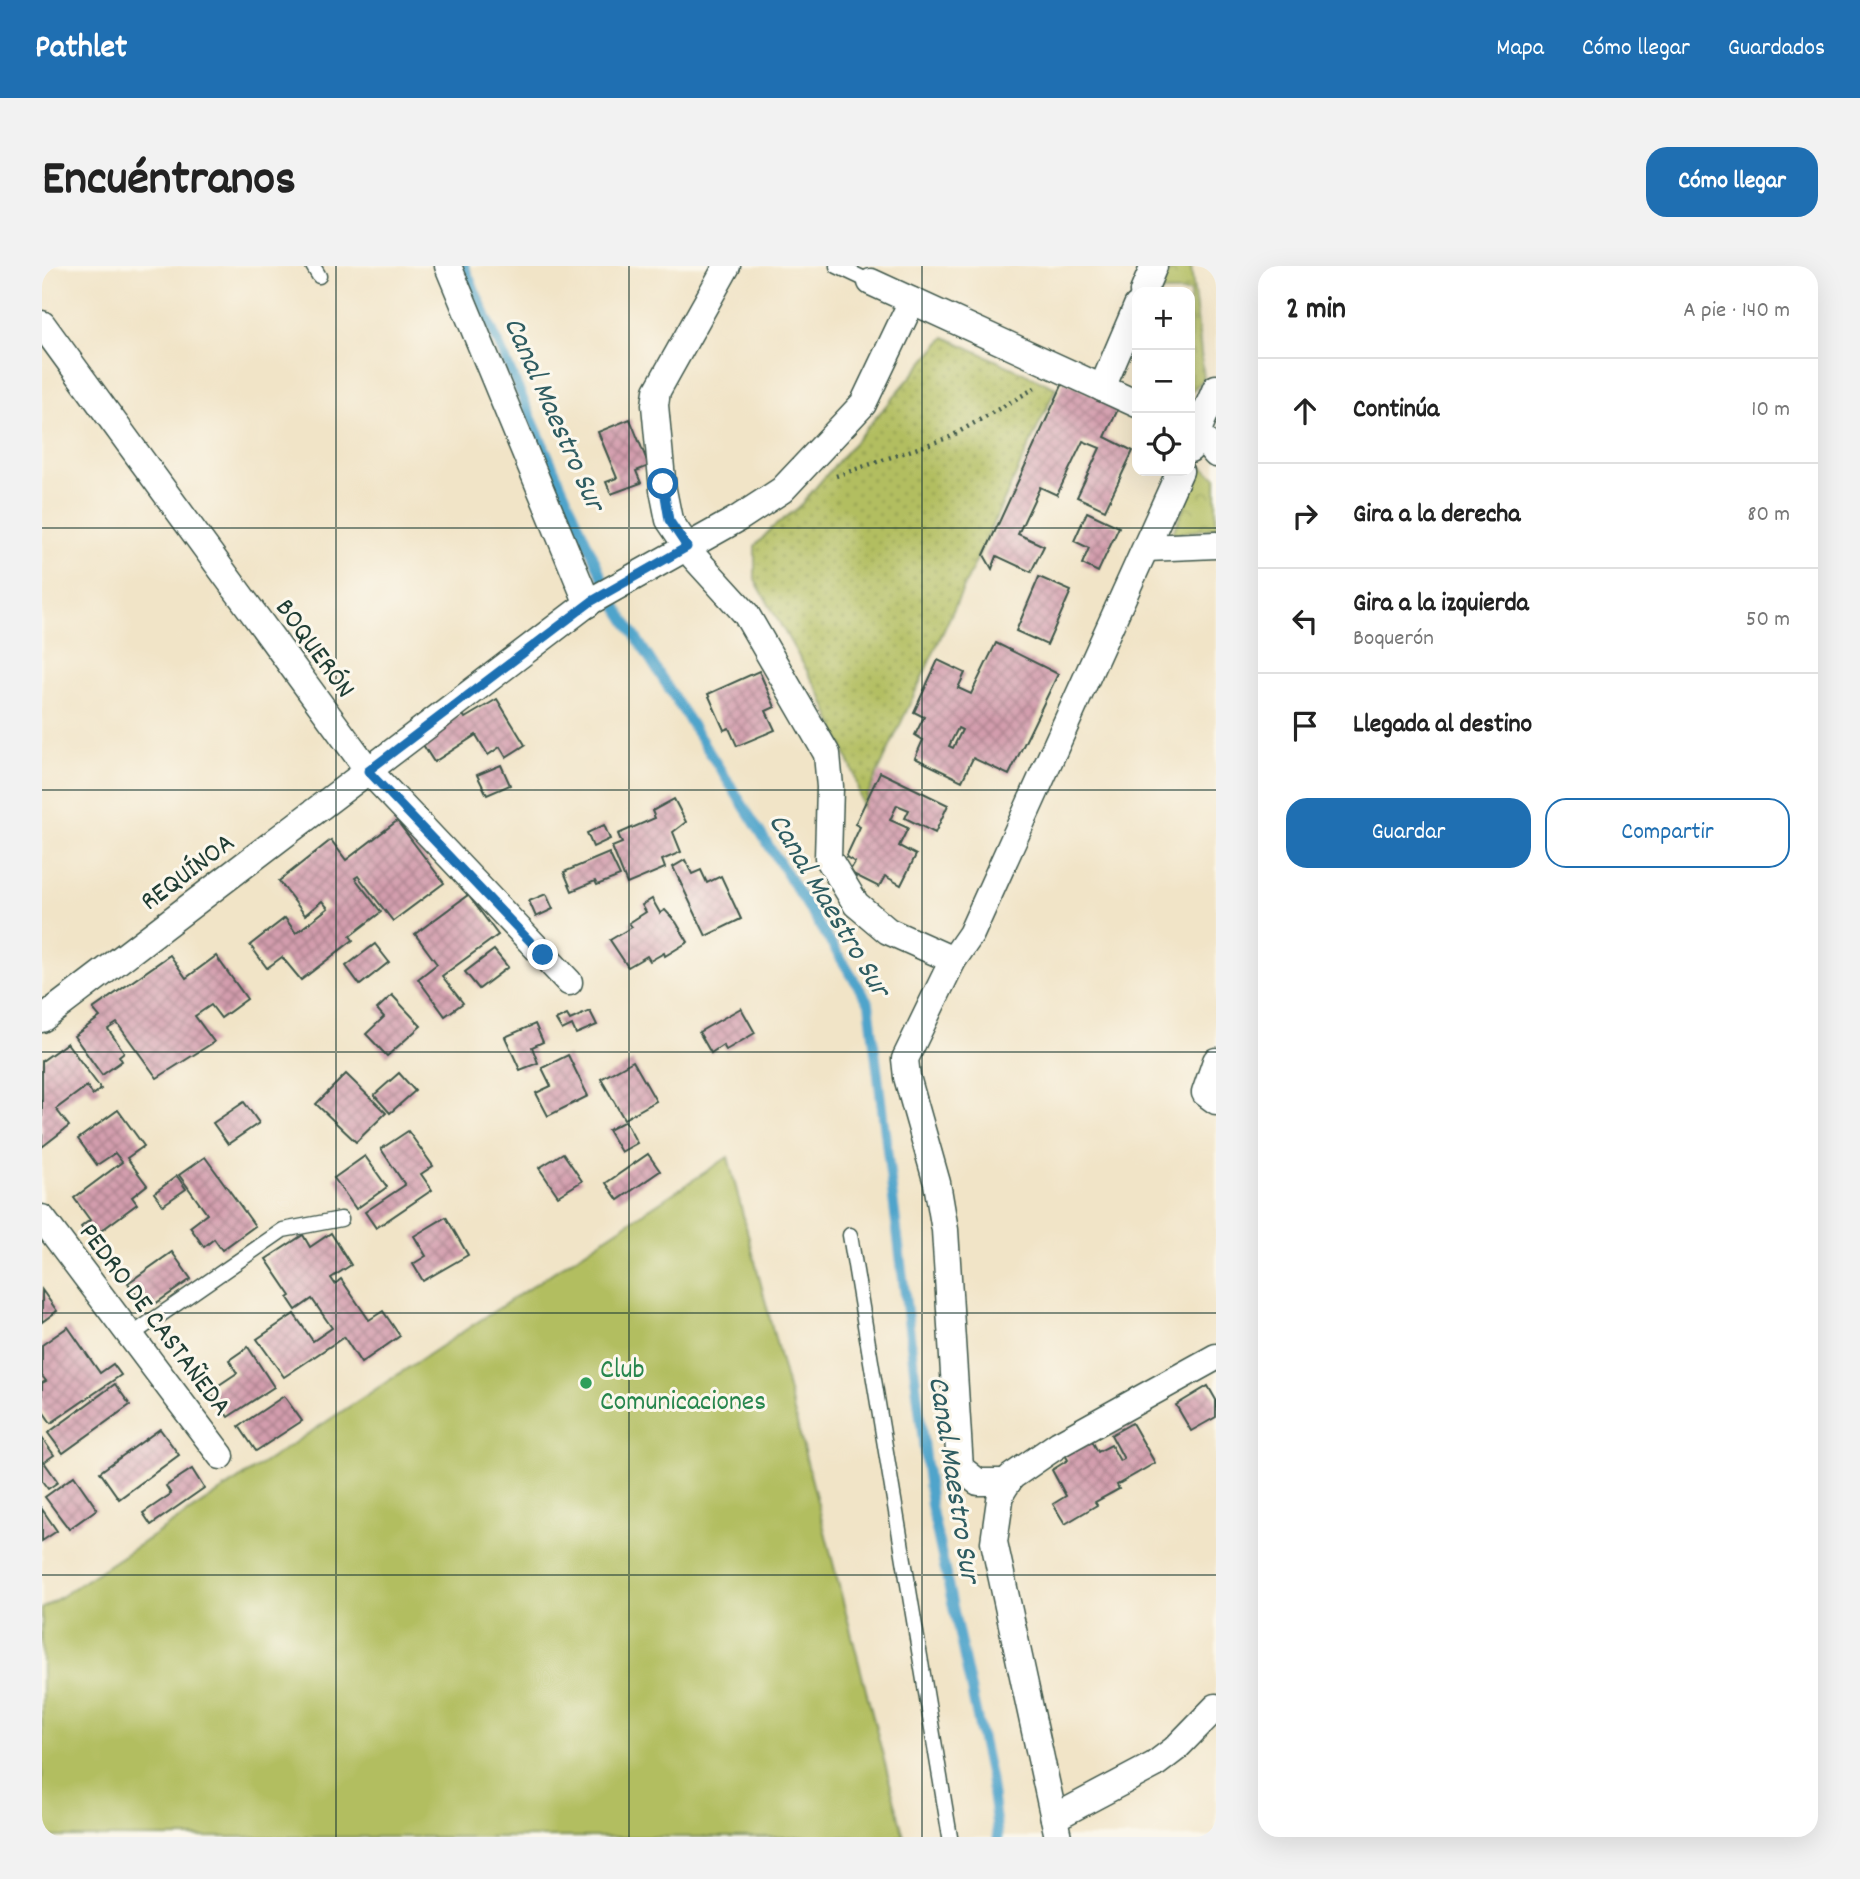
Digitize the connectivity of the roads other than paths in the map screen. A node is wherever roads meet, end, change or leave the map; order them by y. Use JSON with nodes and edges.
{"nodes":[{"id":1,"x":448,"y":266,"type":"edge"},
{"id":2,"x":727,"y":266,"type":"edge"},
{"id":3,"x":837,"y":266,"type":"edge"},
{"id":4,"x":1154,"y":266,"type":"edge"},
{"id":5,"x":871,"y":282,"type":"joint"},
{"id":6,"x":1145,"y":287,"type":"edge"},
{"id":7,"x":912,"y":301,"type":"junction"},
{"id":8,"x":1132,"y":318,"type":"edge"},
{"id":9,"x":42,"y":324,"type":"edge"},
{"id":10,"x":1102,"y":388,"type":"junction"},
{"id":11,"x":1216,"y":388,"type":"edge"},
{"id":12,"x":1132,"y":402,"type":"edge"},
{"id":13,"x":1195,"y":430,"type":"edge"},
{"id":14,"x":1195,"y":438,"type":"edge"},
{"id":15,"x":1216,"y":454,"type":"edge"},
{"id":16,"x":1178,"y":476,"type":"edge"},
{"id":17,"x":1216,"y":545,"type":"edge"},
{"id":18,"x":687,"y":547,"type":"junction"},
{"id":19,"x":1147,"y":548,"type":"junction"},
{"id":20,"x":590,"y":602,"type":"junction"},
{"id":21,"x":368,"y":771,"type":"junction"},
{"id":22,"x":953,"y":960,"type":"junction"},
{"id":23,"x":569,"y":982,"type":"dead end"},
{"id":24,"x":42,"y":1019,"type":"edge"},
{"id":25,"x":1216,"y":1061,"type":"edge"},
{"id":26,"x":1216,"y":1101,"type":"edge"},
{"id":27,"x":42,"y":1217,"type":"edge"},
{"id":28,"x":341,"y":1220,"type":"dead end"},
{"id":29,"x":850,"y":1235,"type":"dead end"},
{"id":30,"x":130,"y":1336,"type":"junction"},
{"id":31,"x":1216,"y":1357,"type":"edge"},
{"id":32,"x":221,"y":1456,"type":"dead end"},
{"id":33,"x":1008,"y":1482,"type":"junction"},
{"id":34,"x":1216,"y":1707,"type":"edge"},
{"id":35,"x":1056,"y":1828,"type":"edge"},
{"id":36,"x":950,"y":1837,"type":"edge"}],
"edges":[{"from":1,"to":20,"type":"street"},
{"from":2,"to":18,"type":"street"},
{"from":3,"to":5,"type":"lane"},
{"from":4,"to":6,"type":"street"},
{"from":5,"to":7,"type":"street"},
{"from":7,"to":10,"type":"street"},
{"from":7,"to":18,"type":"street","name":"REQUÍNOA"},
{"from":8,"to":10,"type":"street"},
{"from":9,"to":21,"type":"street","name":"BOQUERÓN"},
{"from":10,"to":12,"type":"street"},
{"from":11,"to":13,"type":"street"},
{"from":14,"to":15,"type":"street"},
{"from":16,"to":19,"type":"street"},
{"from":17,"to":19,"type":"street"},
{"from":18,"to":20,"type":"street","name":"REQUÍNOA"},
{"from":18,"to":22,"type":"street"},
{"from":19,"to":22,"type":"street"},
{"from":20,"to":21,"type":"street","name":"REQUÍNOA"},
{"from":21,"to":23,"type":"street","name":"BOQUERÓN"},
{"from":21,"to":24,"type":"street","name":"REQUÍNOA"},
{"from":22,"to":33,"type":"street"},
{"from":25,"to":26,"type":"street"},
{"from":27,"to":30,"type":"street","name":"PEDRO DE CASTAÑEDA"},
{"from":28,"to":30,"type":"lane"},
{"from":29,"to":36,"type":"lane"},
{"from":30,"to":32,"type":"street","name":"PEDRO DE CASTAÑEDA"},
{"from":31,"to":33,"type":"street"},
{"from":33,"to":35,"type":"street"},
{"from":34,"to":35,"type":"street"}]}
